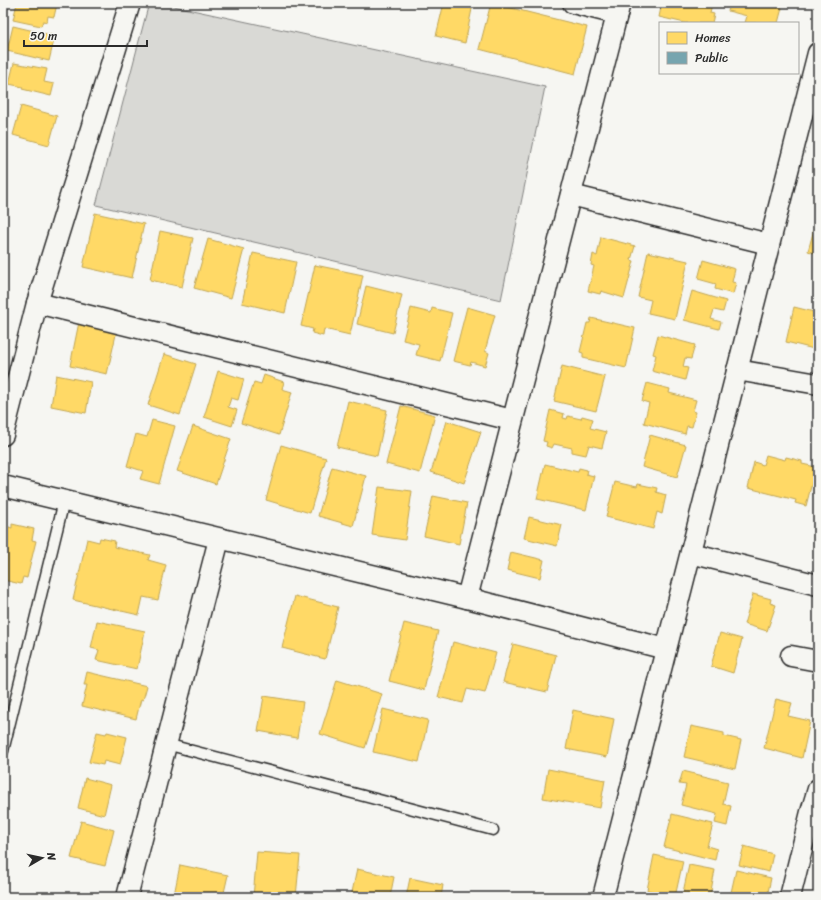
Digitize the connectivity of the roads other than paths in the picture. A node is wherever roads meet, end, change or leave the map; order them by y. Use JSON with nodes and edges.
{"nodes":[{"id":1,"x":130,"y":3,"type":"edge"},
{"id":2,"x":574,"y":3,"type":"edge"},
{"id":3,"x":618,"y":9,"type":"edge"},
{"id":4,"x":817,"y":64,"type":"edge"},
{"id":5,"x":571,"y":195,"type":"junction"},
{"id":6,"x":769,"y":244,"type":"junction"},
{"id":7,"x":37,"y":303,"type":"junction"},
{"id":8,"x":737,"y":370,"type":"junction"},
{"id":9,"x":818,"y":384,"type":"edge"},
{"id":10,"x":512,"y":420,"type":"junction"},
{"id":11,"x":3,"y":435,"type":"edge"},
{"id":12,"x":3,"y":486,"type":"edge"},
{"id":13,"x":64,"y":501,"type":"junction"},
{"id":14,"x":219,"y":539,"type":"junction"},
{"id":15,"x":691,"y":553,"type":"junction"},
{"id":16,"x":818,"y":585,"type":"edge"},
{"id":17,"x":467,"y":598,"type":"junction"},
{"id":18,"x":666,"y":649,"type":"junction"},
{"id":19,"x":791,"y":656,"type":"dead end"},
{"id":20,"x":818,"y":661,"type":"edge"},
{"id":21,"x":166,"y":744,"type":"junction"},
{"id":22,"x":3,"y":751,"type":"edge"},
{"id":23,"x":818,"y":789,"type":"edge"},
{"id":24,"x":494,"y":830,"type":"dead end"},
{"id":25,"x":127,"y":897,"type":"edge"},
{"id":26,"x":603,"y":897,"type":"edge"},
{"id":27,"x":790,"y":897,"type":"edge"}],
"edges":[{"from":1,"to":7,"type":"street"},
{"from":2,"to":3,"type":"street"},
{"from":3,"to":5,"type":"street"},
{"from":4,"to":6,"type":"street"},
{"from":5,"to":6,"type":"street"},
{"from":5,"to":10,"type":"street"},
{"from":6,"to":8,"type":"street"},
{"from":7,"to":10,"type":"street"},
{"from":7,"to":11,"type":"street"},
{"from":8,"to":9,"type":"street"},
{"from":8,"to":15,"type":"street"},
{"from":10,"to":17,"type":"street"},
{"from":12,"to":13,"type":"street"},
{"from":13,"to":14,"type":"street"},
{"from":13,"to":22,"type":"lane"},
{"from":14,"to":17,"type":"street"},
{"from":14,"to":21,"type":"street"},
{"from":15,"to":16,"type":"street"},
{"from":15,"to":18,"type":"street"},
{"from":17,"to":18,"type":"street"},
{"from":18,"to":26,"type":"street"},
{"from":19,"to":20,"type":"street"},
{"from":21,"to":24,"type":"lane"},
{"from":21,"to":25,"type":"street"},
{"from":23,"to":27,"type":"street"}]}
